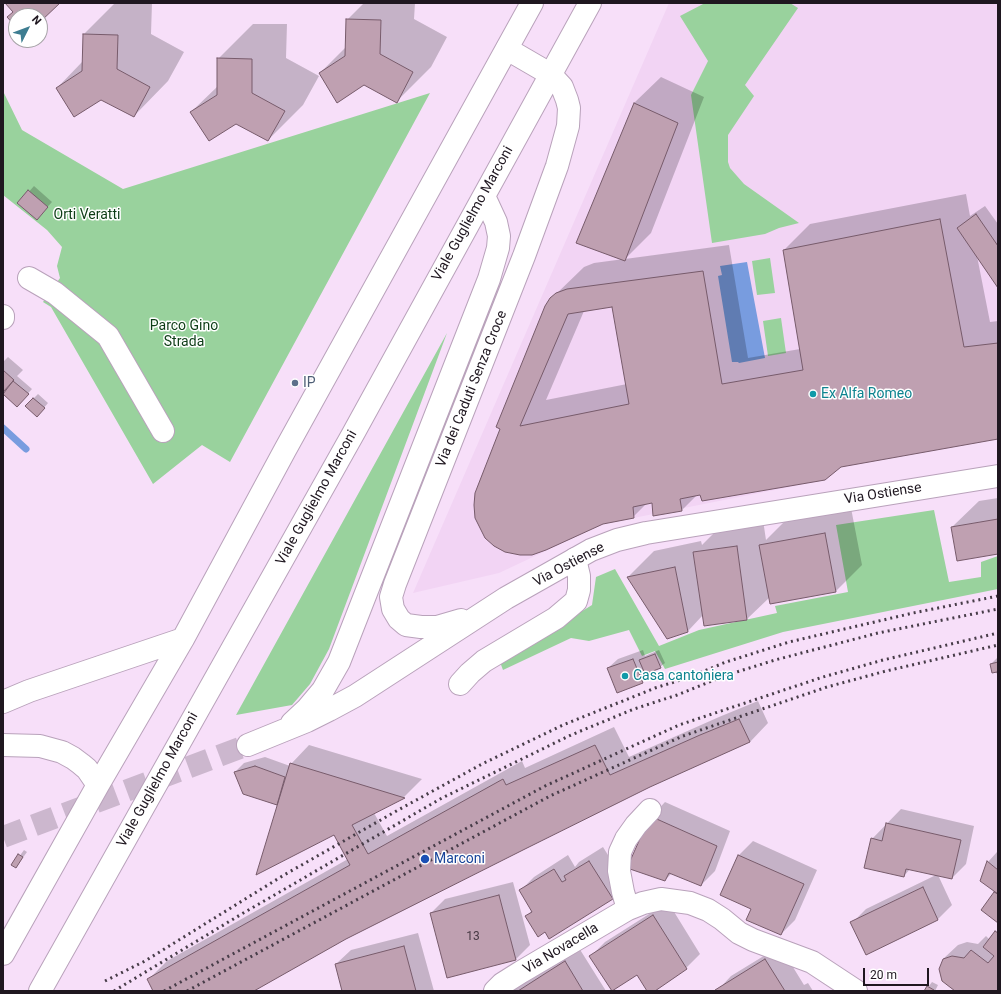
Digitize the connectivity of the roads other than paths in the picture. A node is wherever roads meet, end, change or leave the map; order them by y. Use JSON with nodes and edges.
{"nodes":[{"id":1,"x":532,"y":3,"type":"edge"},
{"id":2,"x":590,"y":3,"type":"edge"},
{"id":3,"x":507,"y":49,"type":"junction"},
{"id":4,"x":550,"y":74,"type":"junction"},
{"id":5,"x":484,"y":196,"type":"junction"},
{"id":6,"x":29,"y":278,"type":"dead end"},
{"id":7,"x":163,"y":431,"type":"dead end"},
{"id":8,"x":998,"y":476,"type":"edge"},
{"id":9,"x":575,"y":559,"type":"junction"},
{"id":10,"x":485,"y":612,"type":"junction"},
{"id":11,"x":183,"y":639,"type":"junction"},
{"id":12,"x":460,"y":684,"type":"dead end"},
{"id":13,"x":3,"y":702,"type":"edge"},
{"id":14,"x":278,"y":732,"type":"junction"},
{"id":15,"x":248,"y":744,"type":"tunnel mouth"},
{"id":16,"x":3,"y":745,"type":"edge"},
{"id":17,"x":98,"y":785,"type":"junction"},
{"id":18,"x":650,"y":810,"type":"dead end"},
{"id":19,"x":628,"y":909,"type":"junction"},
{"id":20,"x":3,"y":954,"type":"edge"},
{"id":21,"x":40,"y":991,"type":"edge"},
{"id":22,"x":495,"y":991,"type":"edge"},
{"id":23,"x":856,"y":991,"type":"edge"}],
"edges":[{"from":1,"to":3,"type":"main road"},
{"from":2,"to":4,"type":"main road","name":"Viale Guglielmo Marconi"},
{"from":3,"to":4,"type":"main road","name":"Via dei Caduti Senza Croce"},
{"from":3,"to":11,"type":"main road"},
{"from":4,"to":5,"type":"main road","name":"Viale Guglielmo Marconi"},
{"from":4,"to":10,"type":"main road","name":"Via dei Caduti Senza Croce"},
{"from":5,"to":14,"type":"main road","name":"Via dei Caduti Senza Croce"},
{"from":5,"to":21,"type":"main road","name":"Viale Guglielmo Marconi"},
{"from":6,"to":7,"type":"main road"},
{"from":8,"to":9,"type":"main road","name":"Via Ostiense"},
{"from":9,"to":10,"type":"main road","name":"Via Ostiense"},
{"from":9,"to":12,"type":"main road"},
{"from":10,"to":14,"type":"main road","name":"Via Ostiense"},
{"from":11,"to":13,"type":"main road"},
{"from":11,"to":17,"type":"main road"},
{"from":14,"to":15,"type":"main road","name":"Via Ostiense"},
{"from":16,"to":17,"type":"main road"},
{"from":17,"to":20,"type":"main road"},
{"from":18,"to":19,"type":"main road"},
{"from":19,"to":22,"type":"main road","name":"Via Novacella"},
{"from":19,"to":23,"type":"main road","name":"Via Novacella"}]}
